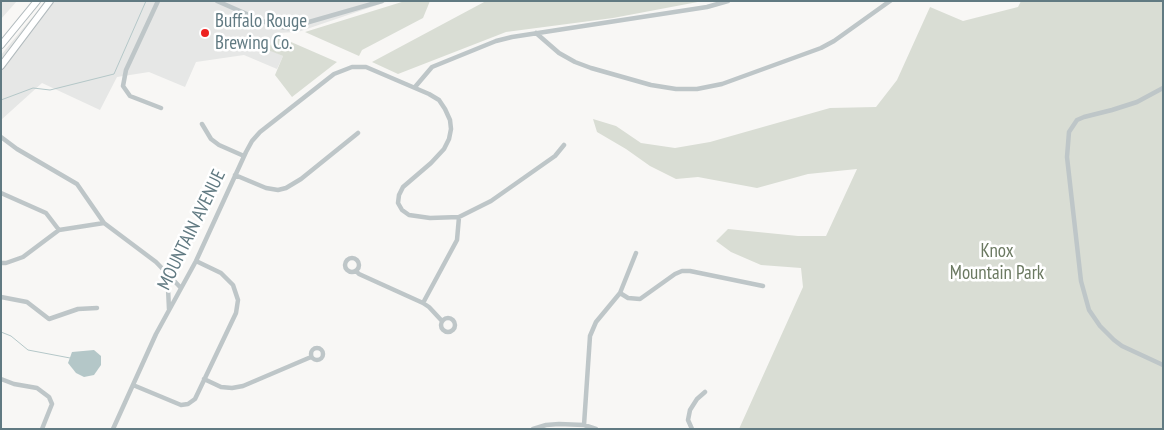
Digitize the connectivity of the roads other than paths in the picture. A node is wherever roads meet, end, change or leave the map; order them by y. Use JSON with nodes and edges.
{"nodes":[{"id":1,"x":37,"y":1,"type":"edge"},
{"id":2,"x":50,"y":1,"type":"edge"},
{"id":3,"x":158,"y":1,"type":"edge"},
{"id":4,"x":217,"y":1,"type":"edge"},
{"id":5,"x":382,"y":1,"type":"edge"},
{"id":6,"x":728,"y":1,"type":"edge"},
{"id":7,"x":890,"y":1,"type":"edge"},
{"id":8,"x":230,"y":4,"type":"edge"},
{"id":9,"x":536,"y":34,"type":"junction"},
{"id":10,"x":1,"y":46,"type":"edge"},
{"id":11,"x":1,"y":66,"type":"edge"},
{"id":12,"x":415,"y":87,"type":"junction"},
{"id":13,"x":1163,"y":88,"type":"edge"},
{"id":14,"x":161,"y":108,"type":"dead end"},
{"id":15,"x":202,"y":124,"type":"dead end"},
{"id":16,"x":358,"y":133,"type":"dead end"},
{"id":17,"x":1,"y":137,"type":"edge"},
{"id":18,"x":564,"y":145,"type":"dead end"},
{"id":19,"x":244,"y":156,"type":"junction"},
{"id":20,"x":235,"y":175,"type":"junction"},
{"id":21,"x":1,"y":193,"type":"edge"},
{"id":22,"x":459,"y":217,"type":"junction"},
{"id":23,"x":104,"y":223,"type":"junction"},
{"id":24,"x":59,"y":230,"type":"junction"},
{"id":25,"x":636,"y":253,"type":"dead end"},
{"id":26,"x":196,"y":261,"type":"junction"},
{"id":27,"x":1,"y":263,"type":"edge"},
{"id":28,"x":164,"y":271,"type":"junction"},
{"id":29,"x":356,"y":271,"type":"dead end"},
{"id":30,"x":763,"y":286,"type":"dead end"},
{"id":31,"x":181,"y":288,"type":"junction"},
{"id":32,"x":620,"y":293,"type":"junction"},
{"id":33,"x":1,"y":297,"type":"edge"},
{"id":34,"x":423,"y":303,"type":"junction"},
{"id":35,"x":97,"y":308,"type":"dead end"},
{"id":36,"x":169,"y":310,"type":"junction"},
{"id":37,"x":442,"y":321,"type":"dead end"},
{"id":38,"x":311,"y":357,"type":"dead end"},
{"id":39,"x":1163,"y":365,"type":"edge"},
{"id":40,"x":1,"y":378,"type":"edge"},
{"id":41,"x":204,"y":380,"type":"junction"},
{"id":42,"x":133,"y":384,"type":"junction"},
{"id":43,"x":705,"y":392,"type":"dead end"},
{"id":44,"x":584,"y":425,"type":"junction"},
{"id":45,"x":42,"y":429,"type":"edge"},
{"id":46,"x":113,"y":429,"type":"edge"},
{"id":47,"x":533,"y":429,"type":"edge"},
{"id":48,"x":596,"y":429,"type":"edge"},
{"id":49,"x":692,"y":429,"type":"edge"}],
"edges":[{"from":1,"to":10,"type":"main road"},
{"from":2,"to":11,"type":"main road"},
{"from":3,"to":14,"type":"street"},
{"from":4,"to":8,"type":"street"},
{"from":5,"to":8,"type":"street"},
{"from":6,"to":9,"type":"street"},
{"from":7,"to":9,"type":"street"},
{"from":9,"to":12,"type":"street"},
{"from":12,"to":19,"type":"street","name":"MOUNTAIN AVENUE"},
{"from":12,"to":22,"type":"street"},
{"from":13,"to":39,"type":"street"},
{"from":15,"to":19,"type":"street"},
{"from":16,"to":20,"type":"street"},
{"from":17,"to":23,"type":"street"},
{"from":18,"to":22,"type":"street"},
{"from":19,"to":20,"type":"street","name":"MOUNTAIN AVENUE"},
{"from":20,"to":26,"type":"street","name":"MOUNTAIN AVENUE"},
{"from":21,"to":24,"type":"street"},
{"from":22,"to":34,"type":"street"},
{"from":23,"to":24,"type":"street"},
{"from":23,"to":28,"type":"street"},
{"from":24,"to":27,"type":"street"},
{"from":25,"to":32,"type":"street"},
{"from":26,"to":31,"type":"street","name":"MOUNTAIN AVENUE"},
{"from":26,"to":41,"type":"street"},
{"from":28,"to":31,"type":"street"},
{"from":28,"to":36,"type":"street"},
{"from":29,"to":34,"type":"street"},
{"from":30,"to":32,"type":"street"},
{"from":31,"to":36,"type":"street","name":"MOUNTAIN AVENUE"},
{"from":32,"to":44,"type":"street"},
{"from":33,"to":35,"type":"street"},
{"from":34,"to":37,"type":"street"},
{"from":36,"to":42,"type":"street","name":"MOUNTAIN AVENUE"},
{"from":38,"to":41,"type":"street"},
{"from":40,"to":45,"type":"street"},
{"from":41,"to":42,"type":"street"},
{"from":42,"to":46,"type":"street","name":"MOUNTAIN AVENUE"},
{"from":43,"to":49,"type":"street"},
{"from":44,"to":47,"type":"street"},
{"from":44,"to":48,"type":"street"}]}
